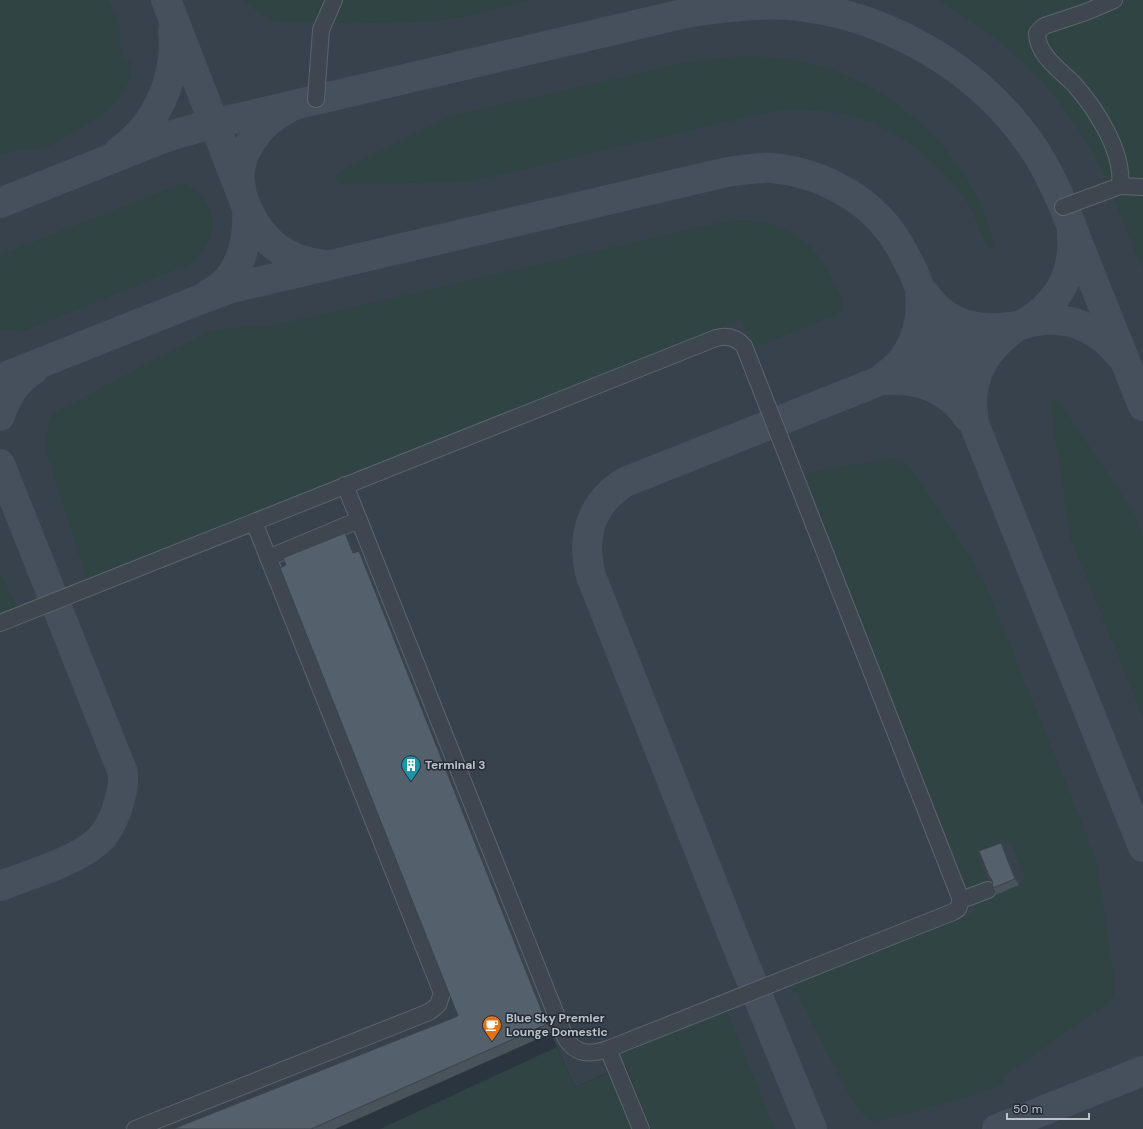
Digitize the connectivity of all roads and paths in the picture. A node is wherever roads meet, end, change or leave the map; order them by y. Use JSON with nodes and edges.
{"nodes":[{"id":1,"x":334,"y":0,"type":"edge"},
{"id":2,"x":1114,"y":0,"type":"edge"},
{"id":3,"x":1096,"y":4,"type":"edge"},
{"id":4,"x":316,"y":99,"type":"dead end"},
{"id":5,"x":1120,"y":186,"type":"junction"},
{"id":6,"x":1143,"y":187,"type":"edge"},
{"id":7,"x":1063,"y":207,"type":"dead end"},
{"id":8,"x":345,"y":485,"type":"junction"},
{"id":9,"x":359,"y":520,"type":"junction"},
{"id":10,"x":254,"y":522,"type":"junction"},
{"id":11,"x":268,"y":558,"type":"junction"},
{"id":12,"x":0,"y":623,"type":"edge"},
{"id":13,"x":988,"y":890,"type":"dead end"},
{"id":14,"x":962,"y":900,"type":"junction"},
{"id":15,"x":608,"y":1049,"type":"junction"},
{"id":16,"x":135,"y":1129,"type":"edge"},
{"id":17,"x":641,"y":1129,"type":"edge"}],
"edges":[{"from":1,"to":4,"type":"lane"},
{"from":2,"to":3,"type":"lane"},
{"from":3,"to":5,"type":"lane"},
{"from":5,"to":6,"type":"lane"},
{"from":5,"to":7,"type":"lane"},
{"from":8,"to":9,"type":"lane"},
{"from":8,"to":10,"type":"lane"},
{"from":8,"to":14,"type":"lane"},
{"from":9,"to":11,"type":"lane"},
{"from":9,"to":15,"type":"lane"},
{"from":10,"to":11,"type":"lane"},
{"from":10,"to":12,"type":"lane"},
{"from":11,"to":16,"type":"lane"},
{"from":13,"to":14,"type":"lane"},
{"from":14,"to":15,"type":"lane"},
{"from":15,"to":17,"type":"lane"}]}
